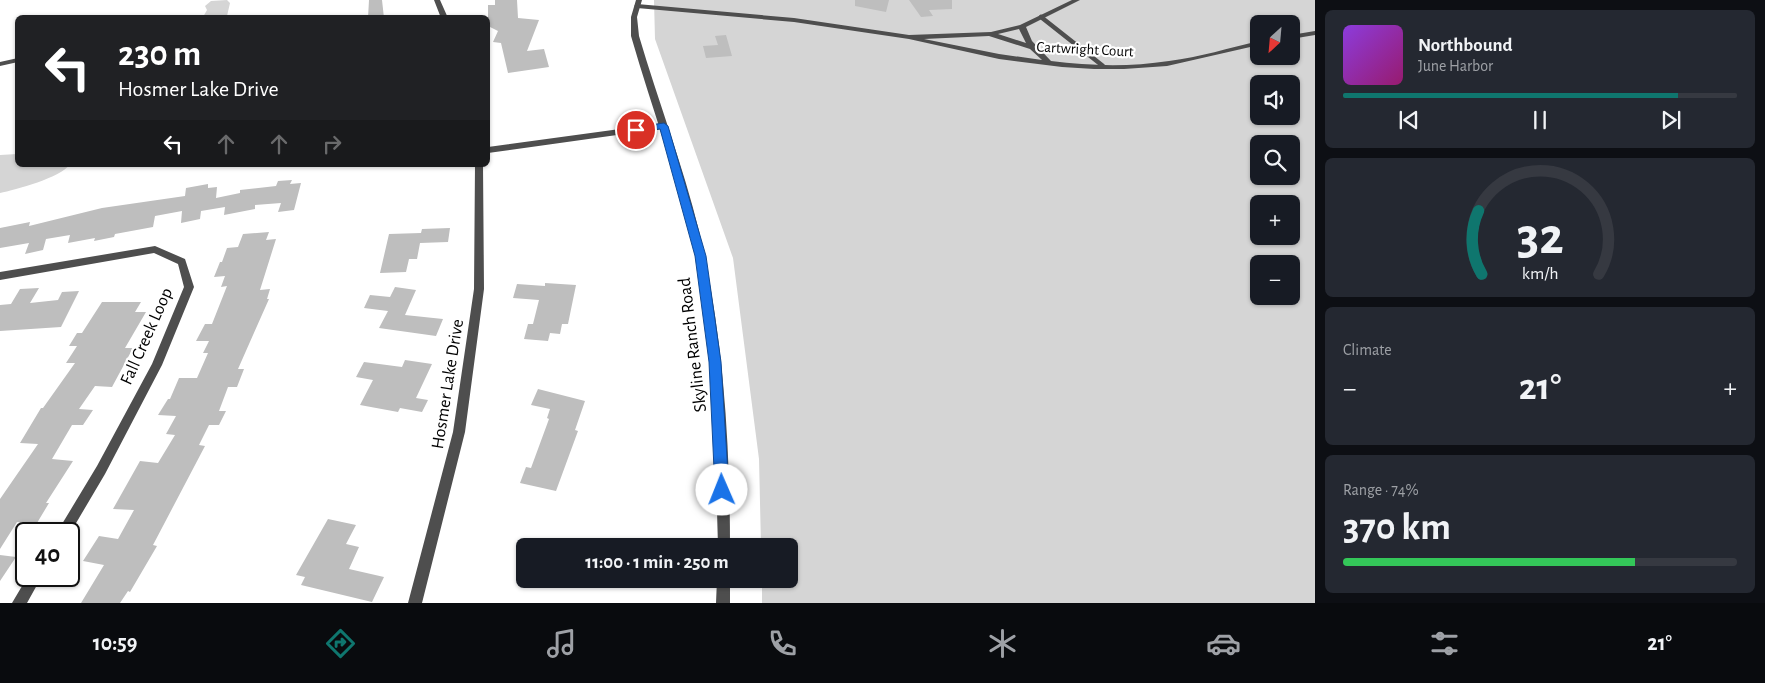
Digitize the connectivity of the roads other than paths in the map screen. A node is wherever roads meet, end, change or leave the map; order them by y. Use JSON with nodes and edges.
{"nodes":[{"id":1,"x":437,"y":0,"type":"edge"},
{"id":2,"x":1077,"y":0,"type":"edge"},
{"id":3,"x":638,"y":3,"type":"edge"},
{"id":4,"x":444,"y":15,"type":"edge"},
{"id":5,"x":1041,"y":17,"type":"junction"},
{"id":6,"x":1022,"y":26,"type":"junction"},
{"id":7,"x":1315,"y":33,"type":"edge"},
{"id":8,"x":991,"y":34,"type":"junction"},
{"id":9,"x":1300,"y":36,"type":"edge"},
{"id":10,"x":909,"y":37,"type":"junction"},
{"id":11,"x":1250,"y":45,"type":"edge"},
{"id":12,"x":1032,"y":47,"type":"junction"},
{"id":13,"x":15,"y":61,"type":"edge"},
{"id":14,"x":1048,"y":62,"type":"junction"},
{"id":15,"x":0,"y":64,"type":"edge"},
{"id":16,"x":1103,"y":66,"type":"junction"},
{"id":17,"x":664,"y":126,"type":"junction"},
{"id":18,"x":490,"y":150,"type":"edge"},
{"id":19,"x":479,"y":167,"type":"edge"},
{"id":20,"x":0,"y":276,"type":"edge"},
{"id":21,"x":69,"y":522,"type":"edge"},
{"id":22,"x":724,"y":538,"type":"edge"},
{"id":23,"x":29,"y":587,"type":"edge"},
{"id":24,"x":724,"y":588,"type":"edge"},
{"id":25,"x":20,"y":603,"type":"edge"},
{"id":26,"x":415,"y":603,"type":"edge"},
{"id":27,"x":723,"y":603,"type":"edge"}],
"edges":[{"from":1,"to":4,"type":"street"},
{"from":2,"to":5,"type":"street","name":"Cartwright Court"},
{"from":3,"to":10,"type":"street","name":"Cartwright Court"},
{"from":3,"to":17,"type":"street","name":"Skyline Ranch Road"},
{"from":5,"to":6,"type":"street","name":"Cartwright Court"},
{"from":5,"to":16,"type":"lane"},
{"from":6,"to":8,"type":"street","name":"Cartwright Court"},
{"from":6,"to":12,"type":"street"},
{"from":7,"to":9,"type":"street"},
{"from":8,"to":10,"type":"street","name":"Cartwright Court"},
{"from":8,"to":12,"type":"street"},
{"from":10,"to":14,"type":"street","name":"Cartwright Court"},
{"from":11,"to":16,"type":"street","name":"Cartwright Court"},
{"from":12,"to":14,"type":"street"},
{"from":13,"to":15,"type":"street"},
{"from":14,"to":16,"type":"street","name":"Cartwright Court"},
{"from":17,"to":18,"type":"street"},
{"from":17,"to":22,"type":"street","name":"Skyline Ranch Road"},
{"from":19,"to":26,"type":"street","name":"Hosmer Lake Drive"},
{"from":20,"to":21,"type":"street","name":"Fall Creek Loop"},
{"from":23,"to":25,"type":"street"},
{"from":24,"to":27,"type":"street"}]}
